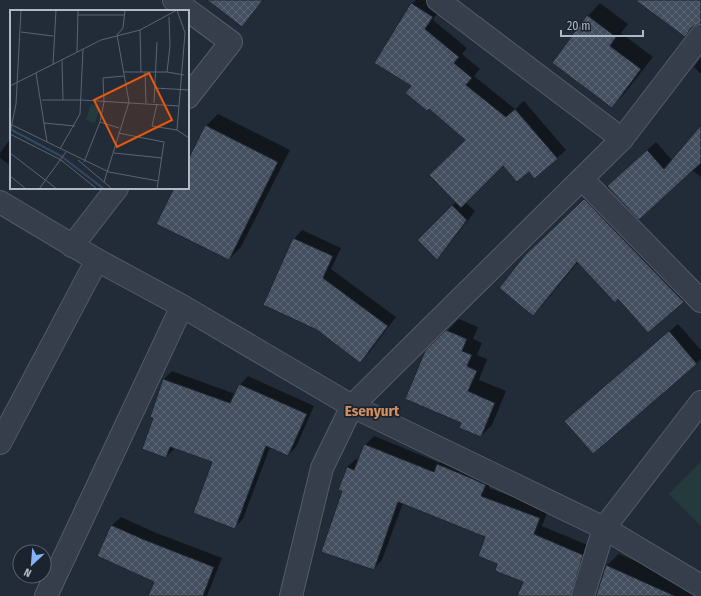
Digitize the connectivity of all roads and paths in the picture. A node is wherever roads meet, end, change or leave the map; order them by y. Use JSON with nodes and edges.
{"nodes":[{"id":1,"x":174,"y":0,"type":"edge"},
{"id":2,"x":438,"y":0,"type":"edge"},
{"id":3,"x":188,"y":10,"type":"edge"},
{"id":4,"x":189,"y":11,"type":"edge"},
{"id":5,"x":701,"y":36,"type":"edge"},
{"id":6,"x":189,"y":96,"type":"edge"},
{"id":7,"x":622,"y":139,"type":"junction"},
{"id":8,"x":582,"y":178,"type":"junction"},
{"id":9,"x":116,"y":189,"type":"edge"},
{"id":10,"x":0,"y":202,"type":"edge"},
{"id":11,"x":72,"y":246,"type":"junction"},
{"id":12,"x":97,"y":260,"type":"junction"},
{"id":13,"x":701,"y":301,"type":"edge"},
{"id":14,"x":182,"y":306,"type":"junction"},
{"id":15,"x":701,"y":402,"type":"edge"},
{"id":16,"x":352,"y":406,"type":"junction"},
{"id":17,"x":6,"y":417,"type":"edge"},
{"id":18,"x":0,"y":443,"type":"edge"},
{"id":19,"x":604,"y":528,"type":"junction"},
{"id":20,"x":701,"y":586,"type":"edge"},
{"id":21,"x":46,"y":596,"type":"edge"},
{"id":22,"x":291,"y":596,"type":"edge"},
{"id":23,"x":583,"y":596,"type":"edge"}],
"edges":[{"from":1,"to":3,"type":"street"},
{"from":2,"to":7,"type":"street"},
{"from":4,"to":6,"type":"street"},
{"from":5,"to":7,"type":"street"},
{"from":7,"to":8,"type":"street"},
{"from":8,"to":13,"type":"street"},
{"from":8,"to":16,"type":"street"},
{"from":9,"to":11,"type":"street"},
{"from":10,"to":11,"type":"street"},
{"from":11,"to":12,"type":"street"},
{"from":12,"to":14,"type":"street"},
{"from":12,"to":17,"type":"street"},
{"from":14,"to":16,"type":"street"},
{"from":14,"to":21,"type":"street"},
{"from":15,"to":19,"type":"street"},
{"from":16,"to":19,"type":"street"},
{"from":16,"to":22,"type":"street"},
{"from":17,"to":18,"type":"street"},
{"from":19,"to":20,"type":"street"},
{"from":19,"to":23,"type":"street"}]}
